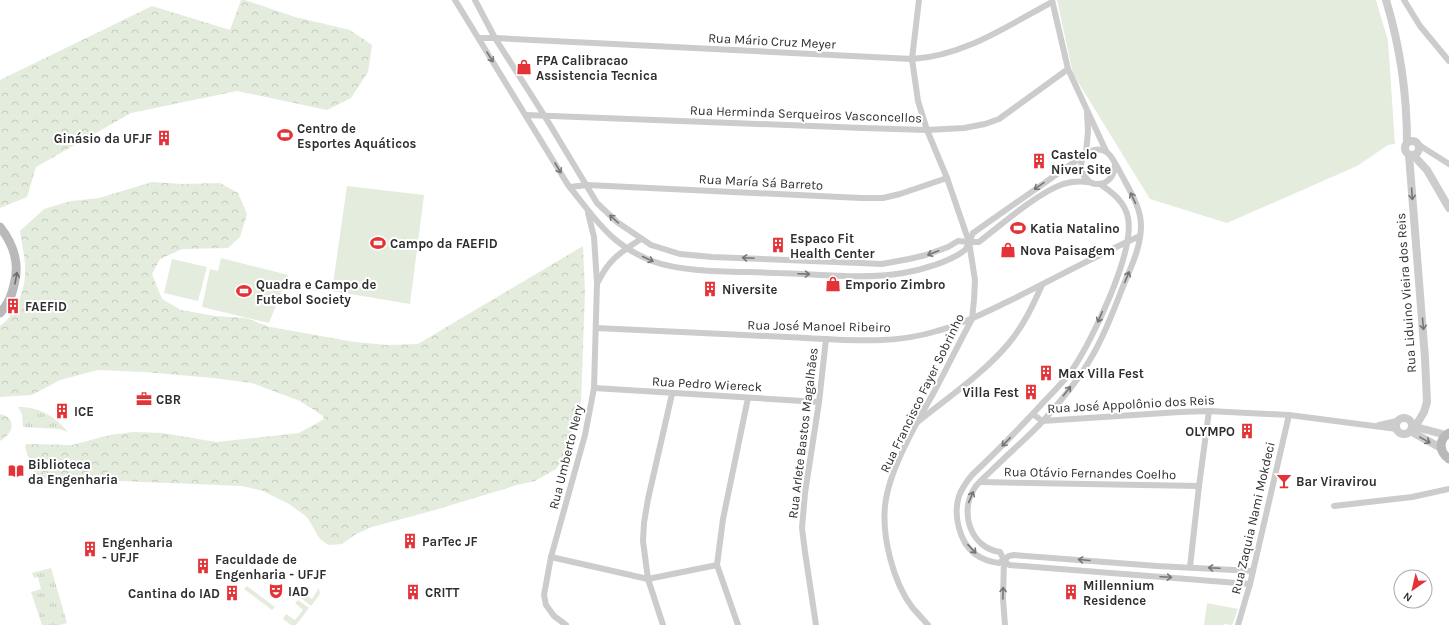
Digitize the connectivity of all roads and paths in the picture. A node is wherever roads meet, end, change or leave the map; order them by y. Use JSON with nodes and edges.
{"nodes":[{"id":1,"x":455,"y":0,"type":"edge"},
{"id":2,"x":475,"y":0,"type":"edge"},
{"id":3,"x":919,"y":0,"type":"edge"},
{"id":4,"x":1386,"y":0,"type":"edge"},
{"id":5,"x":1404,"y":0,"type":"edge"},
{"id":6,"x":1052,"y":1,"type":"edge"},
{"id":7,"x":478,"y":38,"type":"junction"},
{"id":8,"x":495,"y":38,"type":"junction"},
{"id":9,"x":912,"y":60,"type":"junction"},
{"id":10,"x":1449,"y":61,"type":"edge"},
{"id":11,"x":1068,"y":69,"type":"junction"},
{"id":12,"x":1087,"y":110,"type":"junction"},
{"id":13,"x":526,"y":115,"type":"junction"},
{"id":14,"x":544,"y":115,"type":"junction"},
{"id":15,"x":1407,"y":126,"type":"junction"},
{"id":16,"x":927,"y":130,"type":"junction"},
{"id":17,"x":1407,"y":143,"type":"junction"},
{"id":18,"x":1418,"y":145,"type":"junction"},
{"id":19,"x":1106,"y":151,"type":"junction"},
{"id":20,"x":1085,"y":155,"type":"junction"},
{"id":21,"x":1411,"y":155,"type":"junction"},
{"id":22,"x":1115,"y":164,"type":"junction"},
{"id":23,"x":1449,"y":164,"type":"edge"},
{"id":24,"x":1426,"y":170,"type":"junction"},
{"id":25,"x":947,"y":178,"type":"junction"},
{"id":26,"x":1090,"y":182,"type":"junction"},
{"id":27,"x":1100,"y":184,"type":"junction"},
{"id":28,"x":587,"y":185,"type":"junction"},
{"id":29,"x":570,"y":187,"type":"junction"},
{"id":30,"x":1008,"y":208,"type":"junction"},
{"id":31,"x":1449,"y":208,"type":"edge"},
{"id":32,"x":587,"y":209,"type":"junction"},
{"id":33,"x":1013,"y":216,"type":"junction"},
{"id":34,"x":0,"y":227,"type":"edge"},
{"id":35,"x":1140,"y":236,"type":"junction"},
{"id":36,"x":641,"y":239,"type":"junction"},
{"id":37,"x":1127,"y":241,"type":"junction"},
{"id":38,"x":969,"y":242,"type":"junction"},
{"id":39,"x":627,"y":248,"type":"junction"},
{"id":40,"x":712,"y":257,"type":"junction"},
{"id":41,"x":789,"y":260,"type":"junction"},
{"id":42,"x":860,"y":263,"type":"junction"},
{"id":43,"x":711,"y":270,"type":"junction"},
{"id":44,"x":788,"y":273,"type":"junction"},
{"id":45,"x":861,"y":276,"type":"junction"},
{"id":46,"x":598,"y":283,"type":"junction"},
{"id":47,"x":1042,"y":284,"type":"junction"},
{"id":48,"x":1106,"y":303,"type":"junction"},
{"id":49,"x":1116,"y":306,"type":"junction"},
{"id":50,"x":0,"y":313,"type":"edge"},
{"id":51,"x":972,"y":319,"type":"junction"},
{"id":52,"x":596,"y":328,"type":"junction"},
{"id":53,"x":826,"y":339,"type":"junction"},
{"id":54,"x":1082,"y":355,"type":"junction"},
{"id":55,"x":1090,"y":360,"type":"junction"},
{"id":56,"x":594,"y":388,"type":"junction"},
{"id":57,"x":672,"y":394,"type":"junction"},
{"id":58,"x":748,"y":398,"type":"junction"},
{"id":59,"x":819,"y":402,"type":"junction"},
{"id":60,"x":1209,"y":411,"type":"junction"},
{"id":61,"x":1033,"y":414,"type":"junction"},
{"id":62,"x":1289,"y":415,"type":"junction"},
{"id":63,"x":1042,"y":421,"type":"junction"},
{"id":64,"x":917,"y":422,"type":"junction"},
{"id":65,"x":1397,"y":425,"type":"junction"},
{"id":66,"x":1412,"y":428,"type":"junction"},
{"id":67,"x":1448,"y":434,"type":"edge"},
{"id":68,"x":1446,"y":457,"type":"edge"},
{"id":69,"x":980,"y":482,"type":"junction"},
{"id":70,"x":1199,"y":486,"type":"junction"},
{"id":71,"x":1449,"y":489,"type":"edge"},
{"id":72,"x":1334,"y":506,"type":"dead end"},
{"id":73,"x":551,"y":557,"type":"junction"},
{"id":74,"x":1004,"y":560,"type":"junction"},
{"id":75,"x":716,"y":565,"type":"junction"},
{"id":76,"x":1190,"y":567,"type":"junction"},
{"id":77,"x":1253,"y":571,"type":"junction"},
{"id":78,"x":648,"y":579,"type":"junction"},
{"id":79,"x":1250,"y":584,"type":"junction"},
{"id":80,"x":565,"y":625,"type":"edge"},
{"id":81,"x":663,"y":625,"type":"edge"},
{"id":82,"x":738,"y":625,"type":"edge"},
{"id":83,"x":816,"y":625,"type":"edge"},
{"id":84,"x":928,"y":625,"type":"edge"},
{"id":85,"x":1005,"y":625,"type":"edge"},
{"id":86,"x":1238,"y":625,"type":"edge"}],
"edges":[{"from":1,"to":7,"type":"street"},
{"from":2,"to":8,"type":"street"},
{"from":3,"to":9,"type":"street","name":"Rua Francisco Fayer Sobrinho"},
{"from":4,"to":15,"type":"street"},
{"from":5,"to":10,"type":"street"},
{"from":6,"to":9,"type":"street","name":"Rua Mário Cruz Meyer"},
{"from":6,"to":11,"type":"street"},
{"from":7,"to":8,"type":"street","name":"Rua Mário Cruz Meyer"},
{"from":7,"to":13,"type":"street","one_way":true},
{"from":8,"to":9,"type":"street","name":"Rua Mário Cruz Meyer"},
{"from":8,"to":14,"type":"street"},
{"from":9,"to":16,"type":"street","name":"Rua Francisco Fayer Sobrinho"},
{"from":11,"to":12,"type":"street"},
{"from":11,"to":16,"type":"street","name":"Rua Herminda Serqueiros Vasconcellos"},
{"from":12,"to":19,"type":"street"},
{"from":12,"to":20,"type":"street"},
{"from":13,"to":14,"type":"street","name":"Rua Herminda Serqueiros Vasconcellos"},
{"from":13,"to":29,"type":"street","one_way":true},
{"from":14,"to":16,"type":"street","name":"Rua Herminda Serqueiros Vasconcellos"},
{"from":14,"to":28,"type":"street"},
{"from":15,"to":17,"type":"street"},
{"from":15,"to":18,"type":"street"},
{"from":16,"to":25,"type":"street","name":"Rua Francisco Fayer Sobrinho"},
{"from":17,"to":18,"type":"street"},
{"from":17,"to":21,"type":"street"},
{"from":18,"to":21,"type":"street"},
{"from":18,"to":23,"type":"street"},
{"from":18,"to":24,"type":"street"},
{"from":19,"to":20,"type":"street"},
{"from":19,"to":22,"type":"street"},
{"from":20,"to":26,"type":"street"},
{"from":20,"to":30,"type":"street","one_way":true},
{"from":21,"to":24,"type":"street"},
{"from":21,"to":66,"type":"street","name":"Rua Liduino Vieira dos Reis","one_way":true},
{"from":22,"to":27,"type":"street"},
{"from":35,"to":22,"type":"street","one_way":true},
{"from":24,"to":31,"type":"street"},
{"from":25,"to":28,"type":"street","name":"Rua María Sá Barreto"},
{"from":25,"to":38,"type":"street","name":"Rua Francisco Fayer Sobrinho"},
{"from":26,"to":27,"type":"street"},
{"from":26,"to":33,"type":"street"},
{"from":27,"to":37,"type":"street"},
{"from":28,"to":29,"type":"street","name":"Rua María Sá Barreto"},
{"from":36,"to":28,"type":"street","one_way":true},
{"from":29,"to":32,"type":"street"},
{"from":30,"to":33,"type":"street"},
{"from":30,"to":38,"type":"street"},
{"from":32,"to":39,"type":"street"},
{"from":32,"to":46,"type":"street","name":"Rua Umberto Nery"},
{"from":33,"to":38,"type":"street"},
{"from":50,"to":34,"type":"main road","one_way":true},
{"from":35,"to":37,"type":"street","name":"Rua José Manoel Ribeiro"},
{"from":49,"to":35,"type":"street","one_way":true},
{"from":36,"to":39,"type":"street","name":"Rua Umberto Nery"},
{"from":36,"to":40,"type":"street"},
{"from":37,"to":47,"type":"street","name":"Rua José Manoel Ribeiro"},
{"from":37,"to":48,"type":"street"},
{"from":38,"to":42,"type":"street","one_way":true},
{"from":38,"to":45,"type":"street"},
{"from":38,"to":51,"type":"street","name":"Rua Francisco Fayer Sobrinho"},
{"from":39,"to":43,"type":"street","one_way":true},
{"from":39,"to":46,"type":"street","name":"Rua Umberto Nery"},
{"from":41,"to":40,"type":"street","one_way":true},
{"from":40,"to":43,"type":"street"},
{"from":41,"to":42,"type":"street"},
{"from":41,"to":44,"type":"street"},
{"from":42,"to":45,"type":"street"},
{"from":43,"to":44,"type":"street"},
{"from":44,"to":45,"type":"street","one_way":true},
{"from":46,"to":52,"type":"street","name":"Rua Umberto Nery"},
{"from":47,"to":51,"type":"street","name":"Rua José Manoel Ribeiro"},
{"from":47,"to":64,"type":"street"},
{"from":48,"to":49,"type":"street"},
{"from":48,"to":54,"type":"street","one_way":true},
{"from":49,"to":55,"type":"street"},
{"from":51,"to":53,"type":"street","name":"Rua José Manoel Ribeiro"},
{"from":51,"to":64,"type":"street","name":"Rua Francisco Fayer Sobrinho"},
{"from":52,"to":53,"type":"street","name":"Rua José Manoel Ribeiro"},
{"from":52,"to":56,"type":"street","name":"Rua Umberto Nery"},
{"from":53,"to":59,"type":"street","name":"Rua Arlete Bastos Magalhães"},
{"from":54,"to":55,"type":"street"},
{"from":54,"to":61,"type":"street"},
{"from":63,"to":55,"type":"street","one_way":true},
{"from":56,"to":57,"type":"street","name":"Rua Pedro Wiereck"},
{"from":56,"to":73,"type":"street","name":"Rua Umberto Nery"},
{"from":57,"to":58,"type":"street","name":"Rua Pedro Wiereck"},
{"from":57,"to":78,"type":"street"},
{"from":58,"to":59,"type":"street","name":"Rua Pedro Wiereck"},
{"from":58,"to":75,"type":"street"},
{"from":59,"to":83,"type":"street","name":"Rua Arlete Bastos Magalhães"},
{"from":60,"to":62,"type":"street","name":"Rua José Appolônio dos Reis"},
{"from":60,"to":63,"type":"street","name":"Rua José Appolônio dos Reis"},
{"from":60,"to":70,"type":"street"},
{"from":61,"to":63,"type":"street","name":"Rua José Appolônio dos Reis"},
{"from":61,"to":74,"type":"street","one_way":true},
{"from":62,"to":65,"type":"street","name":"Rua José Appolônio dos Reis"},
{"from":62,"to":77,"type":"street","name":"Rua Zaquia Nami Mokdeci"},
{"from":63,"to":69,"type":"street"},
{"from":64,"to":84,"type":"street","name":"Rua Francisco Fayer Sobrinho"},
{"from":65,"to":66,"type":"street"},
{"from":65,"to":66,"type":"street"},
{"from":66,"to":67,"type":"street"},
{"from":66,"to":68,"type":"street","one_way":true},
{"from":67,"to":68,"type":"main road"},
{"from":69,"to":70,"type":"street","name":"Rua Otávio Fernandes Coelho"},
{"from":74,"to":69,"type":"street","one_way":true},
{"from":70,"to":76,"type":"street"},
{"from":71,"to":72,"type":"street"},
{"from":73,"to":78,"type":"street"},
{"from":73,"to":80,"type":"street","name":"Rua Umberto Nery"},
{"from":76,"to":74,"type":"street","one_way":true},
{"from":74,"to":79,"type":"street","one_way":true},
{"from":85,"to":74,"type":"street","one_way":true},
{"from":75,"to":78,"type":"street"},
{"from":75,"to":82,"type":"street"},
{"from":77,"to":76,"type":"street","one_way":true},
{"from":77,"to":79,"type":"street","name":"Rua Zaquia Nami Mokdeci"},
{"from":78,"to":81,"type":"street"},
{"from":79,"to":86,"type":"street","name":"Rua Zaquia Nami Mokdeci"}]}
